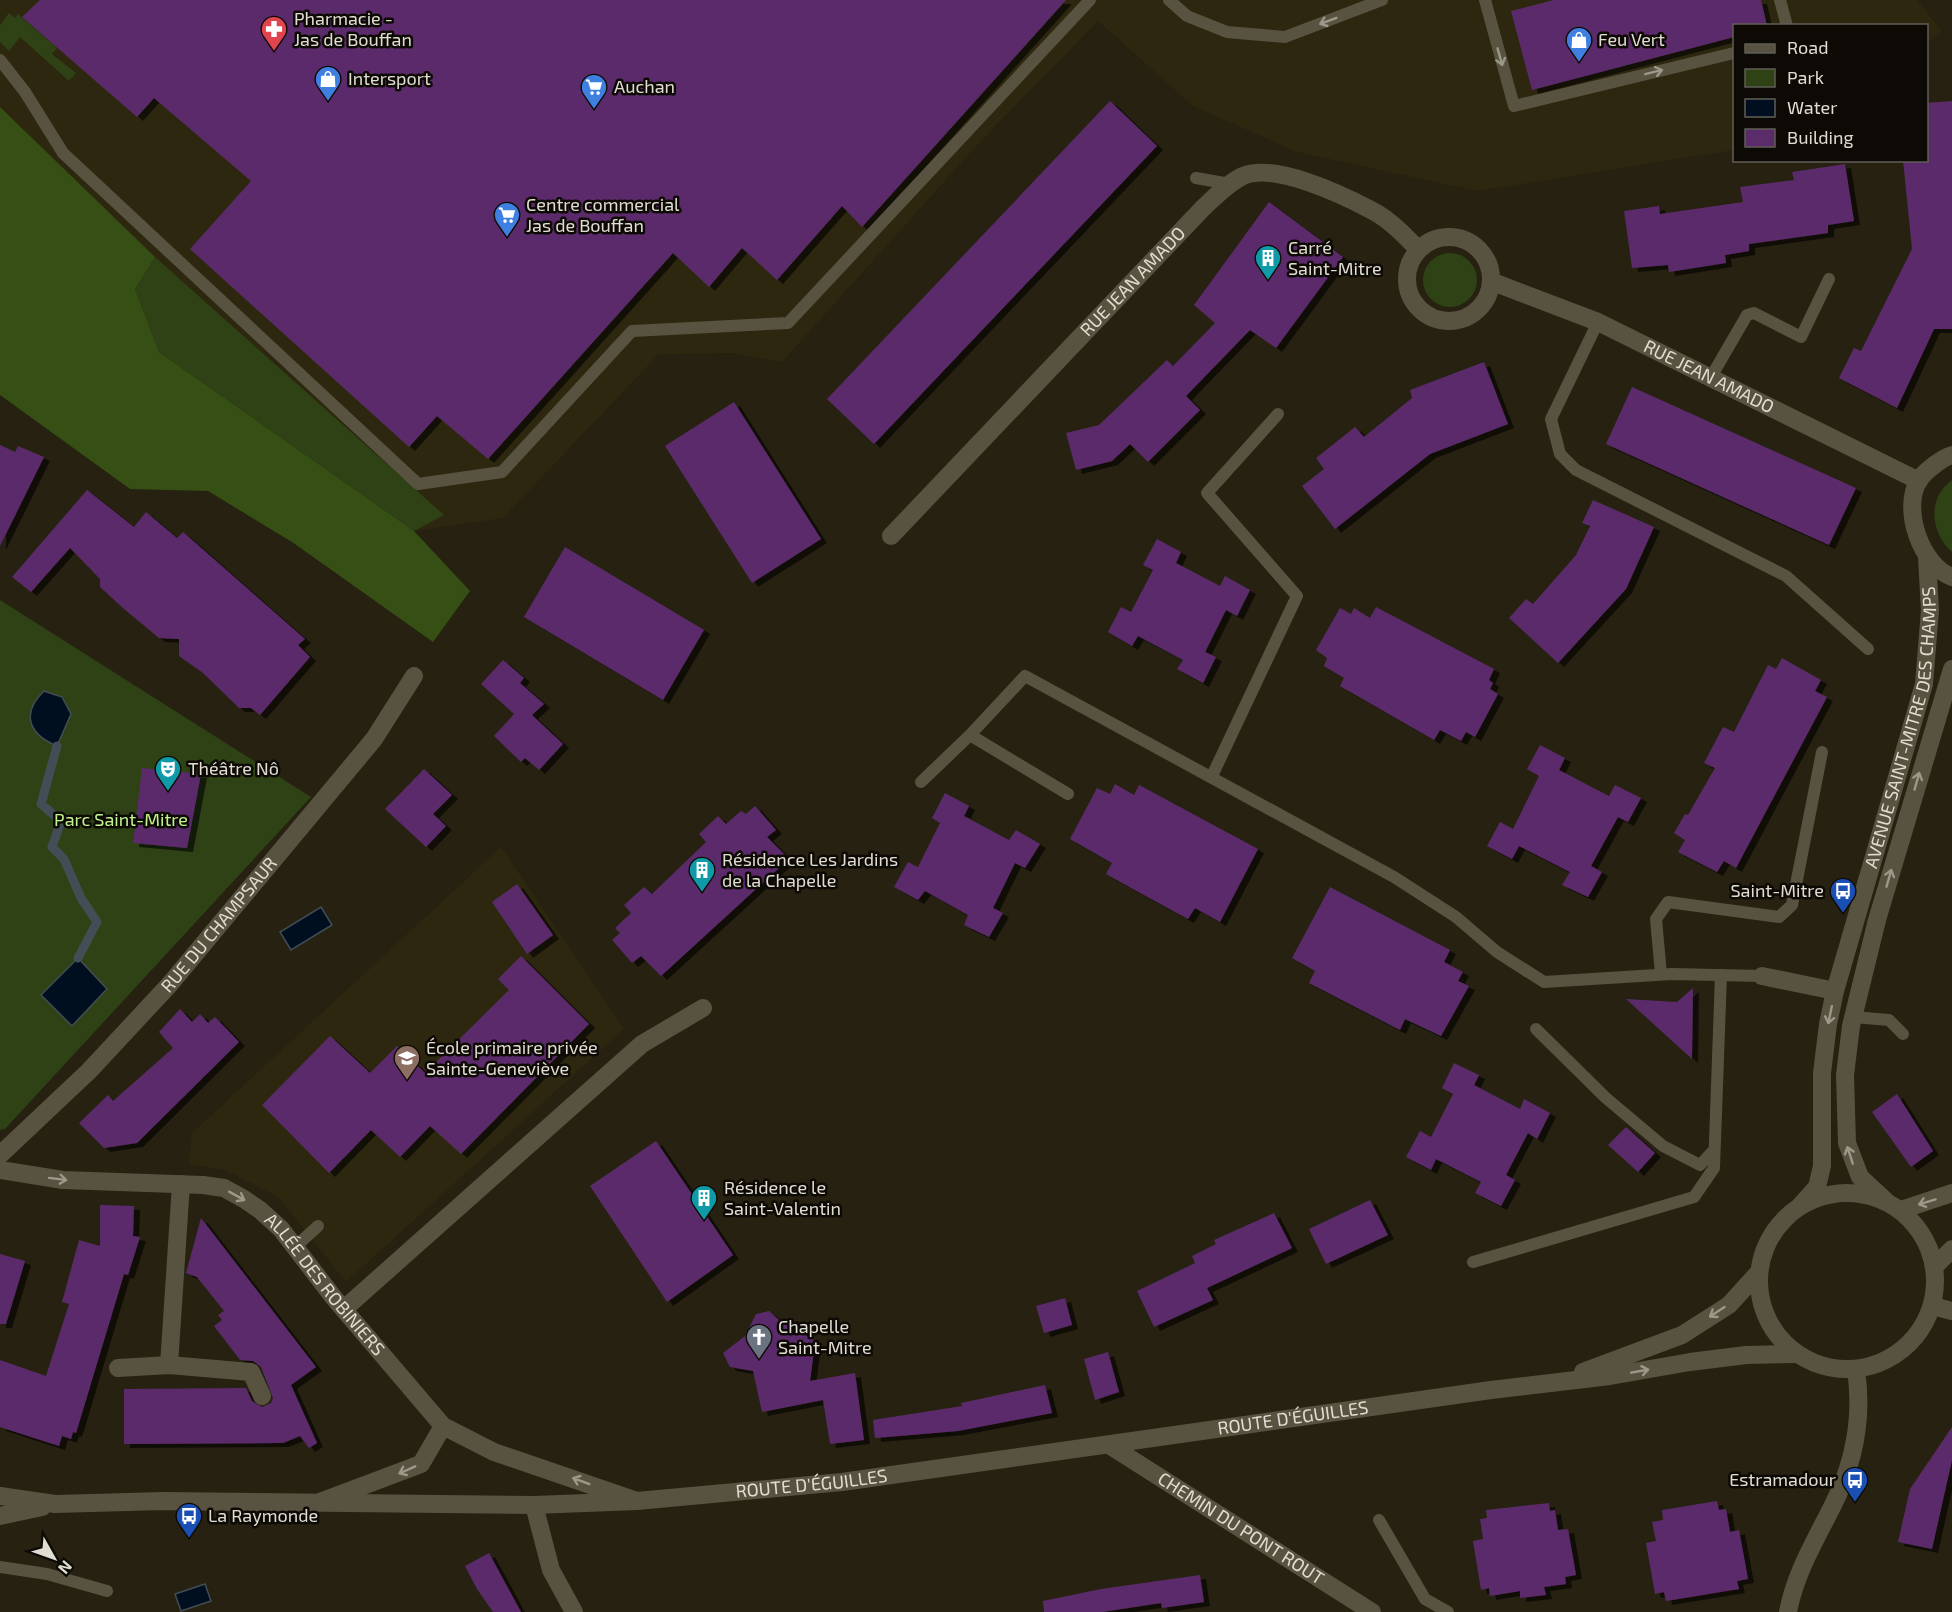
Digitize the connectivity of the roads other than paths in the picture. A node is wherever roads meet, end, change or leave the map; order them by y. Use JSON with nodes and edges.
{"nodes":[{"id":1,"x":1090,"y":0,"type":"edge"},
{"id":2,"x":1169,"y":0,"type":"edge"},
{"id":3,"x":1382,"y":0,"type":"edge"},
{"id":4,"x":1485,"y":0,"type":"edge"},
{"id":5,"x":1780,"y":0,"type":"edge"},
{"id":6,"x":1786,"y":24,"type":"edge"},
{"id":7,"x":1733,"y":52,"type":"edge"},
{"id":8,"x":0,"y":60,"type":"edge"},
{"id":9,"x":1196,"y":178,"type":"dead end"},
{"id":10,"x":1230,"y":184,"type":"junction"},
{"id":11,"x":1418,"y":249,"type":"junction"},
{"id":12,"x":1829,"y":279,"type":"dead end"},
{"id":13,"x":1493,"y":282,"type":"junction"},
{"id":14,"x":1598,"y":322,"type":"junction"},
{"id":15,"x":1711,"y":377,"type":"junction"},
{"id":16,"x":1278,"y":414,"type":"dead end"},
{"id":17,"x":1950,"y":453,"type":"edge"},
{"id":18,"x":1919,"y":481,"type":"junction"},
{"id":19,"x":891,"y":536,"type":"dead end"},
{"id":20,"x":1927,"y":558,"type":"junction"},
{"id":21,"x":1952,"y":577,"type":"edge"},
{"id":22,"x":1868,"y":649,"type":"dead end"},
{"id":23,"x":1952,"y":669,"type":"edge"},
{"id":24,"x":414,"y":676,"type":"dead end"},
{"id":25,"x":970,"y":735,"type":"junction"},
{"id":26,"x":1822,"y":752,"type":"dead end"},
{"id":27,"x":1212,"y":776,"type":"junction"},
{"id":28,"x":921,"y":782,"type":"dead end"},
{"id":29,"x":1068,"y":794,"type":"dead end"},
{"id":30,"x":1661,"y":974,"type":"junction"},
{"id":31,"x":1721,"y":975,"type":"junction"},
{"id":32,"x":1762,"y":976,"type":"joint"},
{"id":33,"x":1835,"y":991,"type":"junction"},
{"id":34,"x":703,"y":1008,"type":"dead end"},
{"id":35,"x":1853,"y":1017,"type":"junction"},
{"id":36,"x":1536,"y":1029,"type":"dead end"},
{"id":37,"x":1903,"y":1034,"type":"dead end"},
{"id":38,"x":1714,"y":1150,"type":"junction"},
{"id":39,"x":0,"y":1155,"type":"edge"},
{"id":40,"x":0,"y":1170,"type":"edge"},
{"id":41,"x":181,"y":1184,"type":"junction"},
{"id":42,"x":1952,"y":1192,"type":"edge"},
{"id":43,"x":1885,"y":1200,"type":"junction"},
{"id":44,"x":1800,"y":1206,"type":"junction"},
{"id":45,"x":1901,"y":1210,"type":"junction"},
{"id":46,"x":318,"y":1226,"type":"dead end"},
{"id":47,"x":295,"y":1248,"type":"junction"},
{"id":48,"x":1952,"y":1249,"type":"edge"},
{"id":49,"x":1473,"y":1262,"type":"dead end"},
{"id":50,"x":1935,"y":1266,"type":"junction"},
{"id":51,"x":1759,"y":1272,"type":"junction"},
{"id":52,"x":1933,"y":1306,"type":"junction"},
{"id":53,"x":344,"y":1309,"type":"junction"},
{"id":54,"x":1952,"y":1311,"type":"edge"},
{"id":55,"x":1796,"y":1354,"type":"junction"},
{"id":56,"x":169,"y":1365,"type":"junction"},
{"id":57,"x":118,"y":1368,"type":"dead end"},
{"id":58,"x":1856,"y":1370,"type":"junction"},
{"id":59,"x":1561,"y":1380,"type":"junction"},
{"id":60,"x":262,"y":1396,"type":"dead end"},
{"id":61,"x":443,"y":1426,"type":"junction"},
{"id":62,"x":1109,"y":1445,"type":"junction"},
{"id":63,"x":0,"y":1496,"type":"edge"},
{"id":64,"x":637,"y":1501,"type":"junction"},
{"id":65,"x":55,"y":1504,"type":"junction"},
{"id":66,"x":315,"y":1504,"type":"junction"},
{"id":67,"x":534,"y":1505,"type":"junction"},
{"id":68,"x":0,"y":1516,"type":"edge"},
{"id":69,"x":1379,"y":1520,"type":"dead end"},
{"id":70,"x":0,"y":1567,"type":"edge"},
{"id":71,"x":107,"y":1591,"type":"dead end"},
{"id":72,"x":574,"y":1612,"type":"edge"},
{"id":73,"x":1372,"y":1612,"type":"edge"},
{"id":74,"x":1448,"y":1612,"type":"edge"},
{"id":75,"x":1788,"y":1612,"type":"edge"}],
"edges":[{"from":1,"to":8,"type":"lane"},
{"from":3,"to":2,"type":"lane","one_way":true},
{"from":4,"to":7,"type":"lane","one_way":true},
{"from":5,"to":6,"type":"lane"},
{"from":9,"to":10,"type":"lane"},
{"from":10,"to":11,"type":"street","name":"RUE JEAN AMADO"},
{"from":10,"to":19,"type":"street","name":"RUE JEAN AMADO"},
{"from":11,"to":13,"type":"street"},
{"from":11,"to":13,"type":"street"},
{"from":12,"to":15,"type":"lane"},
{"from":13,"to":14,"type":"street","name":"RUE JEAN AMADO"},
{"from":14,"to":15,"type":"street","name":"RUE JEAN AMADO"},
{"from":14,"to":22,"type":"lane"},
{"from":15,"to":18,"type":"street","name":"RUE JEAN AMADO"},
{"from":16,"to":27,"type":"lane"},
{"from":17,"to":18,"type":"street"},
{"from":18,"to":20,"type":"street"},
{"from":20,"to":21,"type":"street"},
{"from":20,"to":33,"type":"street","name":"AVENUE SAINT-MITRE DES CHAMPS"},
{"from":35,"to":23,"type":"street","name":"AVENUE SAINT-MITRE DES CHAMPS","one_way":true},
{"from":24,"to":39,"type":"street","name":"RUE DU CHAMPSAUR"},
{"from":25,"to":27,"type":"lane"},
{"from":25,"to":28,"type":"lane"},
{"from":25,"to":29,"type":"lane"},
{"from":26,"to":30,"type":"lane"},
{"from":27,"to":30,"type":"lane"},
{"from":30,"to":31,"type":"lane"},
{"from":31,"to":32,"type":"lane"},
{"from":31,"to":38,"type":"lane"},
{"from":32,"to":33,"type":"street"},
{"from":33,"to":44,"type":"street","name":"AVENUE SAINT-MITRE DES CHAMPS","one_way":true},
{"from":34,"to":53,"type":"street"},
{"from":35,"to":37,"type":"lane"},
{"from":43,"to":35,"type":"street","name":"AVENUE SAINT-MITRE DES CHAMPS","one_way":true},
{"from":36,"to":38,"type":"lane"},
{"from":38,"to":49,"type":"lane"},
{"from":40,"to":41,"type":"street","name":"ALLÉE DES ROBINIERS","one_way":true},
{"from":41,"to":47,"type":"street","name":"ALLÉE DES ROBINIERS","one_way":true},
{"from":41,"to":56,"type":"street"},
{"from":42,"to":45,"type":"street","one_way":true},
{"from":43,"to":44,"type":"street"},
{"from":43,"to":45,"type":"street"},
{"from":44,"to":51,"type":"street"},
{"from":45,"to":50,"type":"street"},
{"from":46,"to":47,"type":"lane"},
{"from":47,"to":53,"type":"street","name":"ALLÉE DES ROBINIERS"},
{"from":48,"to":50,"type":"street"},
{"from":50,"to":52,"type":"street"},
{"from":51,"to":55,"type":"street"},
{"from":51,"to":59,"type":"street","name":"ROUTE D'ÉGUILLES","one_way":true},
{"from":52,"to":54,"type":"street"},
{"from":52,"to":58,"type":"street"},
{"from":53,"to":61,"type":"street","name":"ALLÉE DES ROBINIERS"},
{"from":55,"to":58,"type":"street"},
{"from":59,"to":55,"type":"street","name":"ROUTE D'ÉGUILLES","one_way":true},
{"from":56,"to":57,"type":"street"},
{"from":56,"to":60,"type":"street"},
{"from":58,"to":75,"type":"street"},
{"from":59,"to":62,"type":"street","name":"ROUTE D'ÉGUILLES"},
{"from":64,"to":61,"type":"street","name":"ALLÉE DES ROBINIERS","one_way":true},
{"from":61,"to":66,"type":"street","one_way":true},
{"from":62,"to":64,"type":"street","name":"ROUTE D'ÉGUILLES"},
{"from":62,"to":73,"type":"street","name":"CHEMIN DU PONT ROUT"},
{"from":63,"to":65,"type":"street","name":"ROUTE D'ÉGUILLES"},
{"from":64,"to":67,"type":"street","name":"ROUTE D'ÉGUILLES"},
{"from":65,"to":66,"type":"street","name":"ROUTE D'ÉGUILLES"},
{"from":65,"to":68,"type":"street","name":"ROUTE D'ÉGUILLES"},
{"from":66,"to":67,"type":"street","name":"ROUTE D'ÉGUILLES"},
{"from":67,"to":72,"type":"street"},
{"from":69,"to":74,"type":"lane"},
{"from":70,"to":71,"type":"lane"}]}
